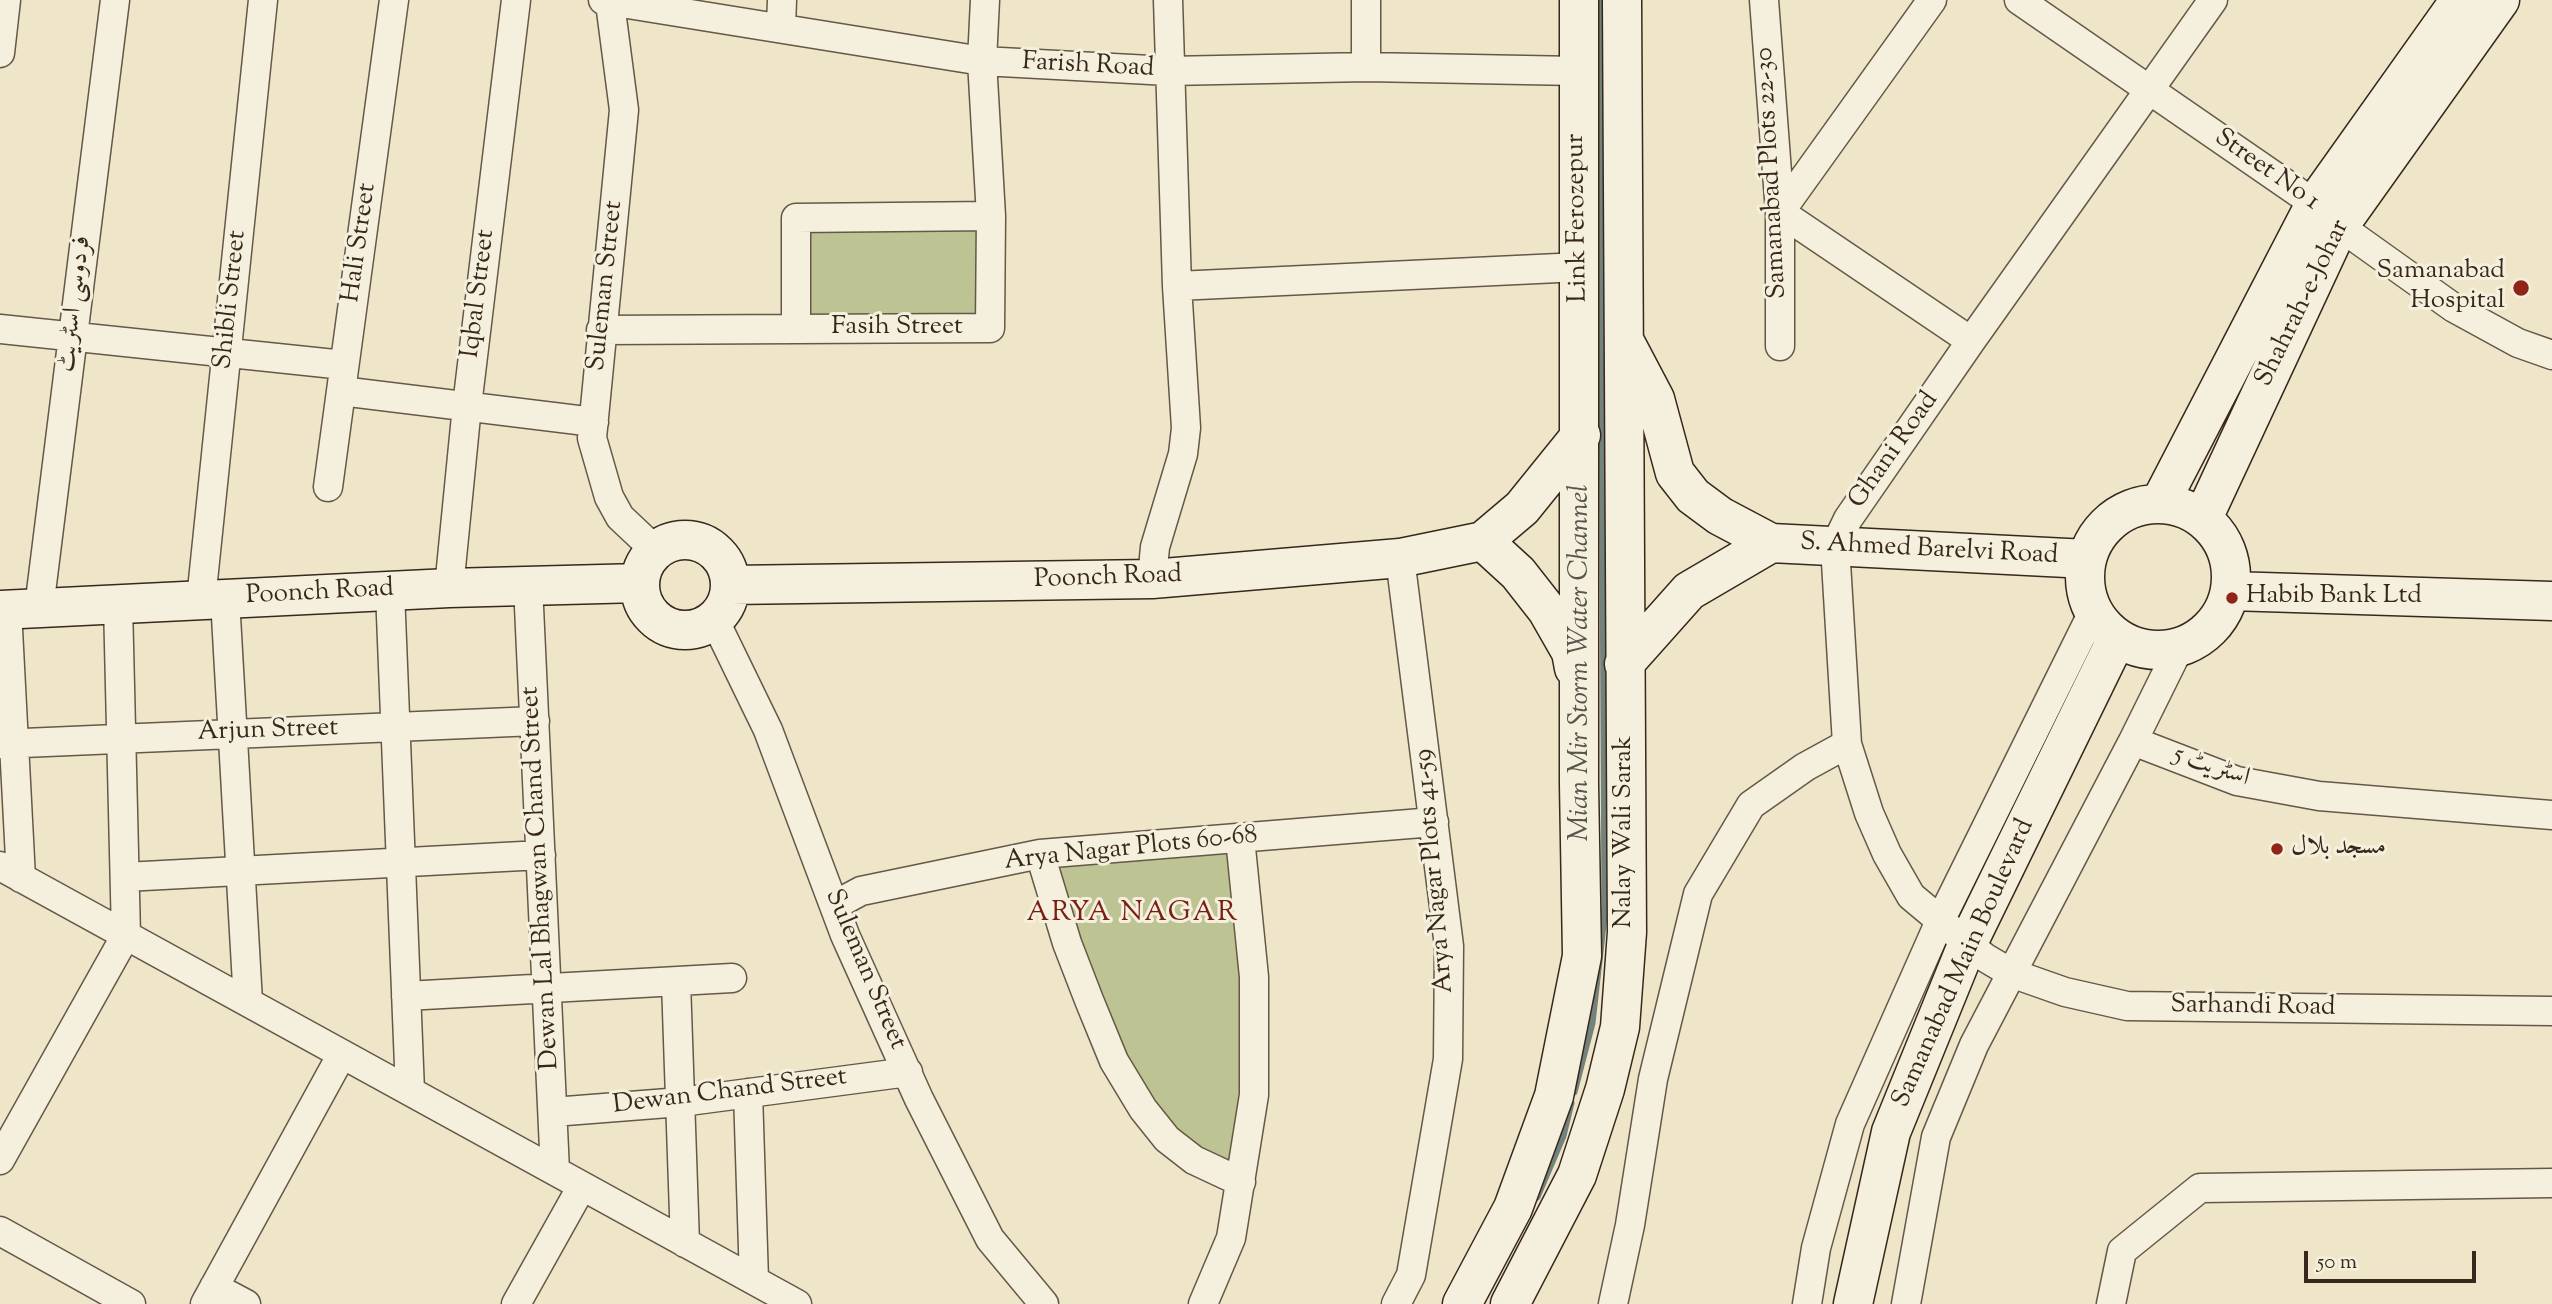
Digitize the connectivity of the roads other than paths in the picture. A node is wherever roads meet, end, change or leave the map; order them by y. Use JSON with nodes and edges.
{"nodes":[{"id":1,"x":6,"y":0,"type":"edge"},
{"id":2,"x":115,"y":0,"type":"edge"},
{"id":3,"x":263,"y":0,"type":"edge"},
{"id":4,"x":394,"y":0,"type":"edge"},
{"id":5,"x":516,"y":0,"type":"edge"},
{"id":6,"x":985,"y":0,"type":"edge"},
{"id":7,"x":1168,"y":0,"type":"edge"},
{"id":8,"x":1366,"y":0,"type":"edge"},
{"id":9,"x":1579,"y":0,"type":"edge"},
{"id":10,"x":1622,"y":0,"type":"edge"},
{"id":11,"x":1764,"y":0,"type":"edge"},
{"id":12,"x":1932,"y":0,"type":"edge"},
{"id":13,"x":2019,"y":0,"type":"edge"},
{"id":14,"x":2213,"y":0,"type":"edge"},
{"id":15,"x":2460,"y":0,"type":"edge"},
{"id":16,"x":2500,"y":0,"type":"edge"},
{"id":17,"x":606,"y":1,"type":"edge"},
{"id":18,"x":782,"y":14,"type":"edge"},
{"id":19,"x":0,"y":52,"type":"edge"},
{"id":20,"x":982,"y":61,"type":"junction"},
{"id":21,"x":1366,"y":67,"type":"junction"},
{"id":22,"x":1169,"y":71,"type":"junction"},
{"id":23,"x":1577,"y":71,"type":"junction"},
{"id":24,"x":2151,"y":91,"type":"junction"},
{"id":25,"x":1780,"y":212,"type":"junction"},
{"id":26,"x":2327,"y":215,"type":"junction"},
{"id":27,"x":991,"y":216,"type":"junction"},
{"id":28,"x":1580,"y":267,"type":"junction"},
{"id":29,"x":1177,"y":286,"type":"junction"},
{"id":30,"x":0,"y":329,"type":"edge"},
{"id":31,"x":796,"y":329,"type":"junction"},
{"id":32,"x":601,"y":330,"type":"junction"},
{"id":33,"x":72,"y":337,"type":"junction"},
{"id":34,"x":1622,"y":337,"type":"junction"},
{"id":35,"x":1971,"y":341,"type":"junction"},
{"id":36,"x":1780,"y":346,"type":"dead end"},
{"id":37,"x":227,"y":353,"type":"junction"},
{"id":38,"x":2552,"y":355,"type":"edge"},
{"id":39,"x":342,"y":378,"type":"junction"},
{"id":40,"x":467,"y":406,"type":"junction"},
{"id":41,"x":594,"y":422,"type":"junction"},
{"id":42,"x":1581,"y":435,"type":"junction"},
{"id":43,"x":328,"y":487,"type":"dead end"},
{"id":44,"x":2160,"y":503,"type":"junction"},
{"id":45,"x":2203,"y":518,"type":"junction"},
{"id":46,"x":1483,"y":541,"type":"junction"},
{"id":47,"x":1771,"y":543,"type":"junction"},
{"id":48,"x":1835,"y":547,"type":"junction"},
{"id":49,"x":1400,"y":558,"type":"junction"},
{"id":50,"x":2087,"y":559,"type":"junction"},
{"id":51,"x":648,"y":567,"type":"junction"},
{"id":52,"x":1152,"y":579,"type":"junction"},
{"id":53,"x":528,"y":585,"type":"junction"},
{"id":54,"x":731,"y":586,"type":"junction"},
{"id":55,"x":449,"y":588,"type":"junction"},
{"id":56,"x":390,"y":591,"type":"junction"},
{"id":57,"x":2230,"y":591,"type":"junction"},
{"id":58,"x":213,"y":599,"type":"junction"},
{"id":59,"x":2552,"y":601,"type":"edge"},
{"id":60,"x":118,"y":604,"type":"junction"},
{"id":61,"x":15,"y":609,"type":"edge"},
{"id":62,"x":714,"y":619,"type":"junction"},
{"id":63,"x":2116,"y":632,"type":"junction"},
{"id":64,"x":2179,"y":648,"type":"junction"},
{"id":65,"x":1624,"y":664,"type":"junction"},
{"id":66,"x":1579,"y":695,"type":"junction"},
{"id":67,"x":535,"y":721,"type":"junction"},
{"id":68,"x":395,"y":727,"type":"junction"},
{"id":69,"x":232,"y":734,"type":"junction"},
{"id":70,"x":123,"y":738,"type":"junction"},
{"id":71,"x":2133,"y":741,"type":"junction"},
{"id":72,"x":7,"y":743,"type":"edge"},
{"id":73,"x":1847,"y":744,"type":"junction"},
{"id":74,"x":2552,"y":815,"type":"edge"},
{"id":75,"x":1434,"y":822,"type":"junction"},
{"id":76,"x":1240,"y":838,"type":"junction"},
{"id":77,"x":1040,"y":854,"type":"junction"},
{"id":78,"x":541,"y":855,"type":"junction"},
{"id":79,"x":401,"y":863,"type":"junction"},
{"id":80,"x":240,"y":871,"type":"junction"},
{"id":81,"x":11,"y":872,"type":"edge"},
{"id":82,"x":125,"y":877,"type":"junction"},
{"id":83,"x":835,"y":905,"type":"junction"},
{"id":84,"x":126,"y":935,"type":"junction"},
{"id":85,"x":1976,"y":949,"type":"junction"},
{"id":86,"x":732,"y":978,"type":"dead end"},
{"id":87,"x":676,"y":982,"type":"junction"},
{"id":88,"x":547,"y":989,"type":"junction"},
{"id":89,"x":406,"y":996,"type":"junction"},
{"id":90,"x":248,"y":1002,"type":"junction"},
{"id":91,"x":2552,"y":1011,"type":"edge"},
{"id":92,"x":342,"y":1054,"type":"junction"},
{"id":93,"x":908,"y":1072,"type":"junction"},
{"id":94,"x":410,"y":1091,"type":"junction"},
{"id":95,"x":748,"y":1093,"type":"junction"},
{"id":96,"x":681,"y":1102,"type":"junction"},
{"id":97,"x":552,"y":1112,"type":"junction"},
{"id":98,"x":0,"y":1160,"type":"edge"},
{"id":99,"x":555,"y":1171,"type":"junction"},
{"id":100,"x":1241,"y":1182,"type":"junction"},
{"id":101,"x":2552,"y":1183,"type":"edge"},
{"id":102,"x":582,"y":1186,"type":"junction"},
{"id":103,"x":0,"y":1231,"type":"edge"},
{"id":104,"x":685,"y":1243,"type":"junction"},
{"id":105,"x":754,"y":1280,"type":"junction"},
{"id":106,"x":209,"y":1295,"type":"edge"},
{"id":107,"x":131,"y":1304,"type":"edge"},
{"id":108,"x":246,"y":1304,"type":"edge"},
{"id":109,"x":516,"y":1304,"type":"edge"},
{"id":110,"x":797,"y":1304,"type":"edge"},
{"id":111,"x":1044,"y":1304,"type":"edge"},
{"id":112,"x":1203,"y":1304,"type":"edge"},
{"id":113,"x":1396,"y":1304,"type":"edge"},
{"id":114,"x":1462,"y":1304,"type":"edge"},
{"id":115,"x":1510,"y":1304,"type":"edge"},
{"id":116,"x":1613,"y":1304,"type":"edge"},
{"id":117,"x":1807,"y":1304,"type":"edge"},
{"id":118,"x":1853,"y":1304,"type":"edge"},
{"id":119,"x":1870,"y":1304,"type":"edge"},
{"id":120,"x":1906,"y":1304,"type":"edge"},
{"id":121,"x":2111,"y":1304,"type":"edge"}],
"edges":[{"from":1,"to":19,"type":"street"},
{"from":2,"to":33,"type":"street","name":"فردوسی اسٹریٹ"},
{"from":3,"to":37,"type":"street","name":"Shibli Street"},
{"from":4,"to":39,"type":"street","name":"Hali Street"},
{"from":5,"to":40,"type":"street","name":"Iqbal Street"},
{"from":6,"to":20,"type":"street","name":"Fasih Street"},
{"from":7,"to":22,"type":"street"},
{"from":8,"to":21,"type":"street"},
{"from":9,"to":23,"type":"main road","name":"Link Ferozepur"},
{"from":10,"to":34,"type":"main road","name":"Link Ferozepur"},
{"from":11,"to":25,"type":"street","name":"Samanabad Plots 22-30"},
{"from":12,"to":25,"type":"street"},
{"from":13,"to":24,"type":"street","name":"Street No 1"},
{"from":14,"to":24,"type":"street","name":"Ghani Road"},
{"from":15,"to":26,"type":"main road","name":"Shahrah-e-Johar"},
{"from":16,"to":26,"type":"main road","name":"Shahrah-e-Johar"},
{"from":17,"to":18,"type":"street","name":"Farish Road"},
{"from":17,"to":32,"type":"street","name":"Suleman Street"},
{"from":18,"to":20,"type":"street","name":"Farish Road"},
{"from":20,"to":22,"type":"street","name":"Farish Road"},
{"from":20,"to":27,"type":"street","name":"Fasih Street"},
{"from":21,"to":22,"type":"street","name":"Farish Road"},
{"from":21,"to":23,"type":"street","name":"Farish Road"},
{"from":22,"to":29,"type":"street"},
{"from":23,"to":28,"type":"main road","name":"Link Ferozepur"},
{"from":24,"to":26,"type":"street","name":"Street No 1"},
{"from":24,"to":35,"type":"street","name":"Ghani Road"},
{"from":25,"to":35,"type":"street"},
{"from":25,"to":36,"type":"street","name":"Samanabad Plots 22-30"},
{"from":26,"to":38,"type":"street","name":"Street No 1"},
{"from":26,"to":44,"type":"main road","name":"Shahrah-e-Johar"},
{"from":26,"to":45,"type":"main road","name":"Shahrah-e-Johar"},
{"from":27,"to":31,"type":"street","name":"Fasih Street"},
{"from":27,"to":31,"type":"street"},
{"from":28,"to":29,"type":"street"},
{"from":28,"to":42,"type":"main road","name":"Link Ferozepur"},
{"from":29,"to":52,"type":"street"},
{"from":30,"to":33,"type":"street"},
{"from":31,"to":32,"type":"street","name":"Fasih Street"},
{"from":32,"to":41,"type":"street","name":"Suleman Street"},
{"from":33,"to":37,"type":"street"},
{"from":33,"to":61,"type":"street","name":"فردوسی اسٹریٹ"},
{"from":34,"to":47,"type":"main road","name":"S. Ahmed Barelvi Road"},
{"from":34,"to":65,"type":"main road","name":"Nalay Wali Sarak"},
{"from":35,"to":48,"type":"street","name":"Ghani Road"},
{"from":37,"to":39,"type":"street"},
{"from":37,"to":58,"type":"street","name":"Shibli Street"},
{"from":39,"to":40,"type":"street"},
{"from":39,"to":43,"type":"street","name":"Hali Street"},
{"from":40,"to":41,"type":"street"},
{"from":40,"to":55,"type":"street","name":"Iqbal Street"},
{"from":41,"to":51,"type":"street","name":"Suleman Street"},
{"from":42,"to":46,"type":"main road","name":"Poonch Road"},
{"from":42,"to":66,"type":"main road","name":"Nalay Wali Sarak"},
{"from":44,"to":45,"type":"main road"},
{"from":44,"to":50,"type":"main road"},
{"from":45,"to":57,"type":"main road"},
{"from":46,"to":49,"type":"main road","name":"Poonch Road"},
{"from":46,"to":66,"type":"main road"},
{"from":47,"to":48,"type":"main road","name":"S. Ahmed Barelvi Road"},
{"from":47,"to":65,"type":"main road","name":"S. Ahmed Barelvi Road"},
{"from":48,"to":50,"type":"main road","name":"S. Ahmed Barelvi Road"},
{"from":48,"to":73,"type":"street","name":"Ghani Road"},
{"from":49,"to":52,"type":"main road","name":"Poonch Road"},
{"from":49,"to":75,"type":"street","name":"Arya Nagar Plots 41-59"},
{"from":50,"to":63,"type":"main road"},
{"from":51,"to":53,"type":"main road","name":"Poonch Road"},
{"from":51,"to":54,"type":"main road"},
{"from":51,"to":62,"type":"main road"},
{"from":52,"to":54,"type":"main road","name":"Poonch Road"},
{"from":53,"to":55,"type":"main road","name":"Poonch Road"},
{"from":53,"to":67,"type":"street","name":"Dewan Lal Bhagwan Chand Street"},
{"from":54,"to":62,"type":"main road"},
{"from":55,"to":56,"type":"main road","name":"Poonch Road"},
{"from":56,"to":58,"type":"main road","name":"Poonch Road"},
{"from":56,"to":68,"type":"street"},
{"from":57,"to":59,"type":"main road"},
{"from":57,"to":64,"type":"main road"},
{"from":58,"to":60,"type":"main road","name":"Poonch Road"},
{"from":58,"to":69,"type":"street","name":"Shibli Street"},
{"from":60,"to":61,"type":"main road","name":"Poonch Road"},
{"from":60,"to":70,"type":"street"},
{"from":61,"to":72,"type":"street","name":"فردوسی اسٹریٹ"},
{"from":62,"to":83,"type":"street","name":"Suleman Street"},
{"from":63,"to":64,"type":"main road"},
{"from":63,"to":85,"type":"main road","name":"Samanabad Main Boulevard"},
{"from":63,"to":85,"type":"street"},
{"from":64,"to":71,"type":"street"},
{"from":65,"to":115,"type":"main road","name":"Nalay Wali Sarak"},
{"from":66,"to":114,"type":"main road","name":"Nalay Wali Sarak"},
{"from":67,"to":68,"type":"street","name":"Arjun Street"},
{"from":67,"to":78,"type":"street","name":"Dewan Lal Bhagwan Chand Street"},
{"from":68,"to":69,"type":"street","name":"Arjun Street"},
{"from":68,"to":79,"type":"street"},
{"from":69,"to":70,"type":"street","name":"Arjun Street"},
{"from":69,"to":80,"type":"street","name":"Shibli Street"},
{"from":70,"to":72,"type":"street","name":"Arjun Street"},
{"from":70,"to":82,"type":"street"},
{"from":71,"to":74,"type":"street","name":"اسٹریٹ 5"},
{"from":71,"to":85,"type":"street"},
{"from":72,"to":81,"type":"street","name":"فردوسی اسٹریٹ"},
{"from":73,"to":85,"type":"street","name":"Ghani Road"},
{"from":73,"to":116,"type":"street"},
{"from":75,"to":76,"type":"street","name":"Arya Nagar Plots 60-68"},
{"from":75,"to":113,"type":"street","name":"Arya Nagar Plots 41-59"},
{"from":76,"to":77,"type":"street","name":"Arya Nagar Plots 60-68"},
{"from":76,"to":100,"type":"street"},
{"from":77,"to":83,"type":"street","name":"Arya Nagar Plots 60-68"},
{"from":77,"to":100,"type":"street"},
{"from":78,"to":79,"type":"street"},
{"from":78,"to":88,"type":"street","name":"Dewan Lal Bhagwan Chand Street"},
{"from":79,"to":80,"type":"street"},
{"from":79,"to":89,"type":"street"},
{"from":80,"to":82,"type":"street"},
{"from":80,"to":90,"type":"street","name":"Shibli Street"},
{"from":81,"to":84,"type":"street"},
{"from":82,"to":84,"type":"street"},
{"from":83,"to":93,"type":"street","name":"Suleman Street"},
{"from":84,"to":90,"type":"street"},
{"from":84,"to":98,"type":"street"},
{"from":85,"to":91,"type":"street","name":"Sarhandi Road"},
{"from":85,"to":117,"type":"street"},
{"from":85,"to":118,"type":"main road","name":"Samanabad Main Boulevard"},
{"from":85,"to":119,"type":"main road","name":"Samanabad Main Boulevard"},
{"from":85,"to":120,"type":"street"},
{"from":86,"to":87,"type":"street"},
{"from":87,"to":88,"type":"street"},
{"from":87,"to":96,"type":"street"},
{"from":88,"to":89,"type":"street"},
{"from":88,"to":97,"type":"street","name":"Dewan Lal Bhagwan Chand Street"},
{"from":89,"to":94,"type":"street"},
{"from":90,"to":92,"type":"street"},
{"from":92,"to":94,"type":"street"},
{"from":92,"to":106,"type":"street"},
{"from":93,"to":95,"type":"street","name":"Dewan Chand Street"},
{"from":93,"to":111,"type":"street","name":"Suleman Street"},
{"from":94,"to":99,"type":"street"},
{"from":95,"to":96,"type":"street","name":"Dewan Chand Street"},
{"from":95,"to":105,"type":"street"},
{"from":96,"to":97,"type":"street","name":"Dewan Chand Street"},
{"from":96,"to":104,"type":"street"},
{"from":97,"to":99,"type":"street","name":"Dewan Lal Bhagwan Chand Street"},
{"from":99,"to":102,"type":"street"},
{"from":100,"to":112,"type":"street"},
{"from":101,"to":121,"type":"street"},
{"from":102,"to":104,"type":"street"},
{"from":102,"to":109,"type":"street"},
{"from":103,"to":107,"type":"street"},
{"from":104,"to":105,"type":"street"},
{"from":105,"to":110,"type":"street"},
{"from":106,"to":108,"type":"street"}]}
